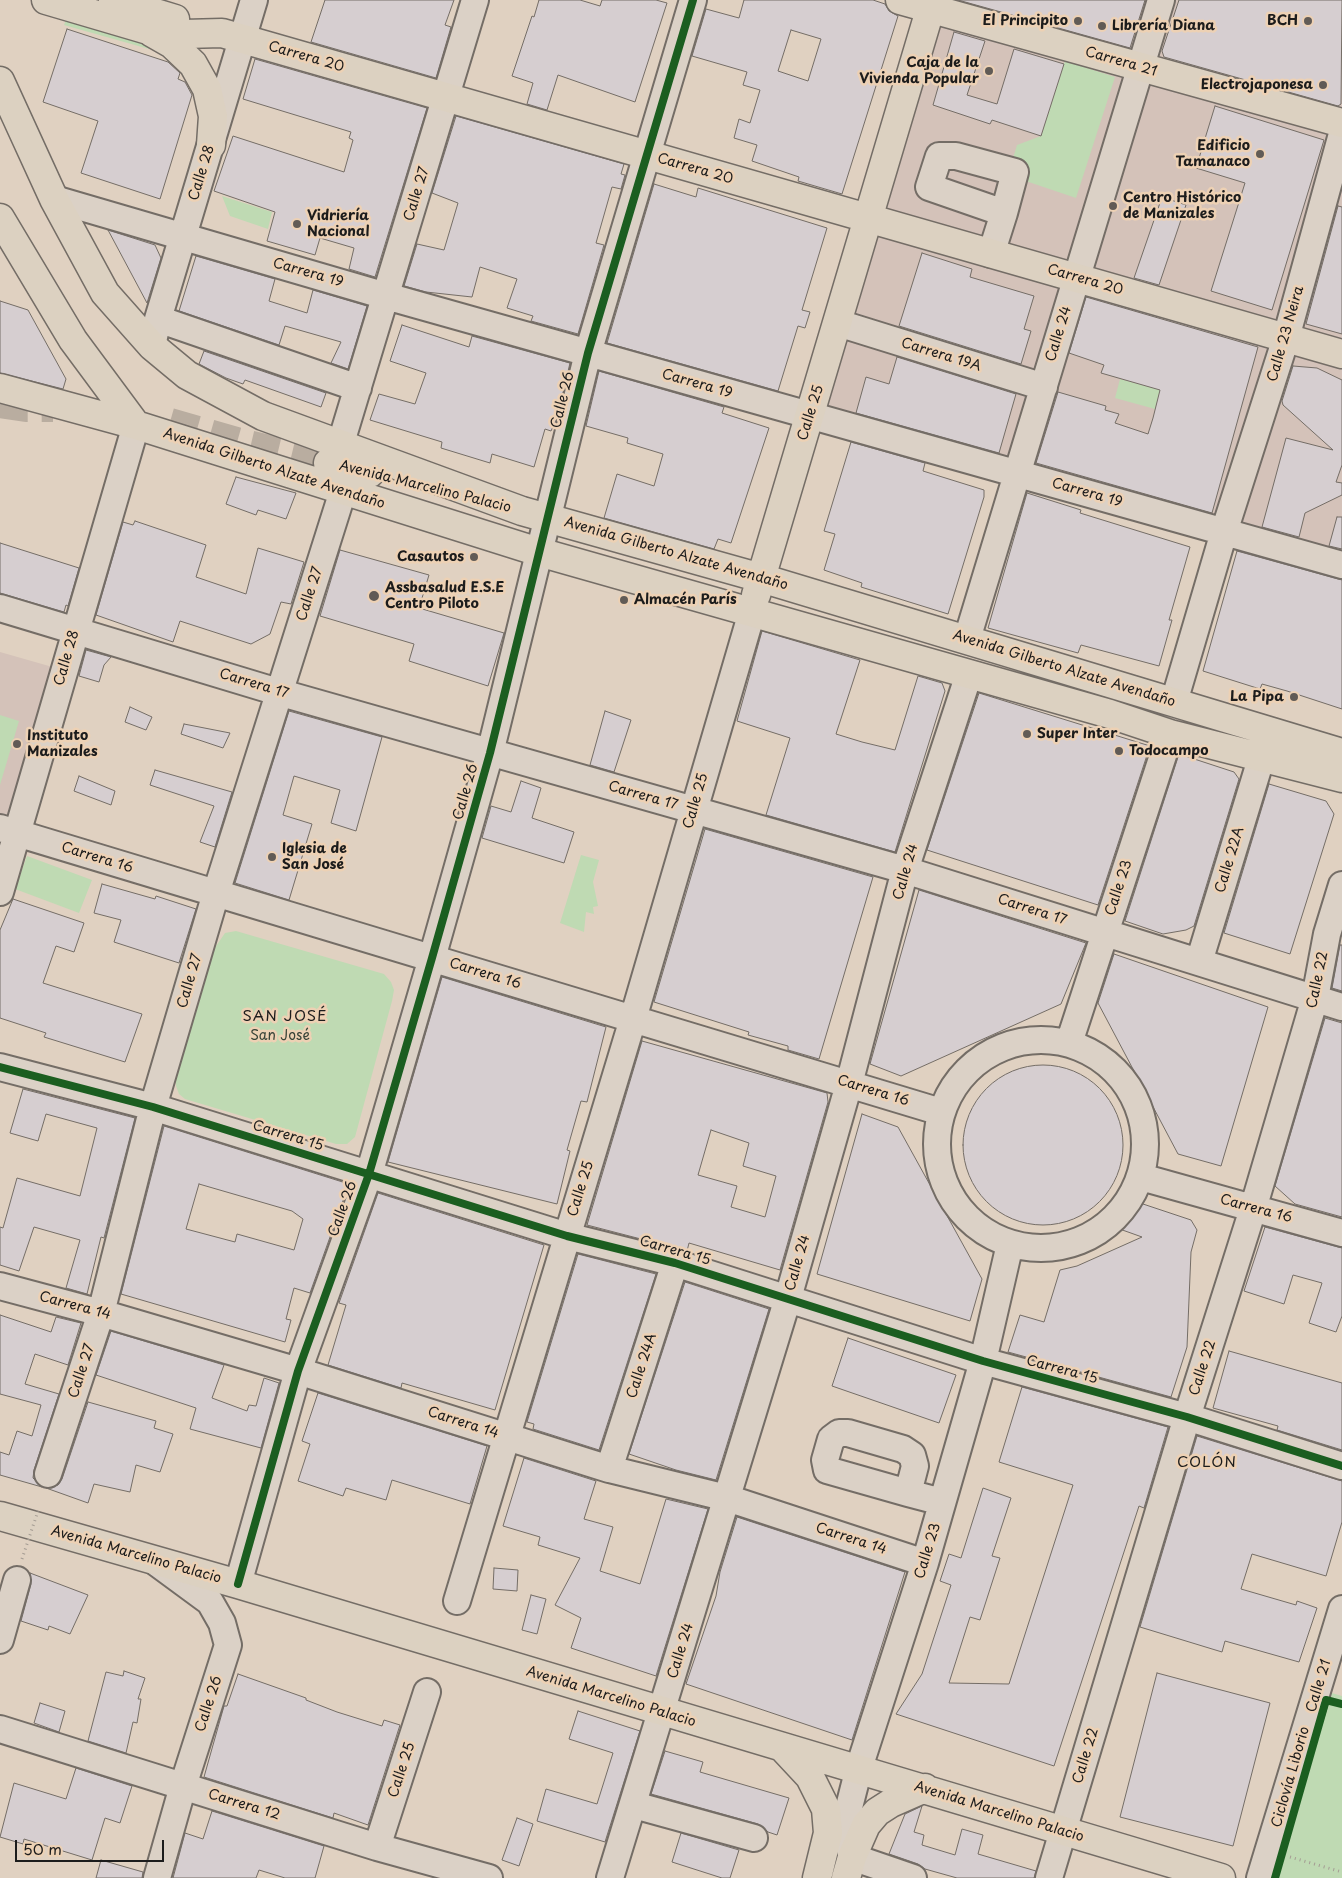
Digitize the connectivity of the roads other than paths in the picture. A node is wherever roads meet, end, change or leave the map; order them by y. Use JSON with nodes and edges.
{"nodes":[{"id":1,"x":46,"y":0,"type":"edge"},
{"id":2,"x":254,"y":0,"type":"edge"},
{"id":3,"x":476,"y":0,"type":"edge"},
{"id":4,"x":694,"y":0,"type":"edge"},
{"id":5,"x":900,"y":0,"type":"edge"},
{"id":6,"x":1160,"y":0,"type":"edge"},
{"id":7,"x":931,"y":4,"type":"edge"},
{"id":8,"x":116,"y":12,"type":"edge"},
{"id":9,"x":148,"y":30,"type":"junction"},
{"id":10,"x":232,"y":36,"type":"junction"},
{"id":11,"x":1140,"y":68,"type":"junction"},
{"id":12,"x":0,"y":81,"type":"edge"},
{"id":13,"x":446,"y":97,"type":"junction"},
{"id":14,"x":1342,"y":123,"type":"edge"},
{"id":15,"x":1342,"y":134,"type":"edge"},
{"id":16,"x":211,"y":145,"type":"junction"},
{"id":17,"x":647,"y":155,"type":"junction"},
{"id":18,"x":54,"y":199,"type":"junction"},
{"id":19,"x":1004,"y":213,"type":"dead end"},
{"id":20,"x":0,"y":218,"type":"edge"},
{"id":21,"x":869,"y":218,"type":"junction"},
{"id":22,"x":183,"y":236,"type":"junction"},
{"id":23,"x":991,"y":254,"type":"junction"},
{"id":24,"x":1076,"y":278,"type":"junction"},
{"id":25,"x":386,"y":296,"type":"junction"},
{"id":26,"x":158,"y":319,"type":"junction"},
{"id":27,"x":838,"y":323,"type":"junction"},
{"id":28,"x":1286,"y":338,"type":"junction"},
{"id":29,"x":152,"y":346,"type":"junction"},
{"id":30,"x":588,"y":353,"type":"junction"},
{"id":31,"x":1342,"y":354,"type":"edge"},
{"id":32,"x":1044,"y":386,"type":"junction"},
{"id":33,"x":0,"y":388,"type":"edge"},
{"id":34,"x":358,"y":388,"type":"junction"},
{"id":35,"x":811,"y":416,"type":"junction"},
{"id":36,"x":136,"y":425,"type":"junction"},
{"id":37,"x":334,"y":454,"type":"junction"},
{"id":38,"x":1017,"y":474,"type":"junction"},
{"id":39,"x":343,"y":491,"type":"junction"},
{"id":40,"x":534,"y":514,"type":"junction"},
{"id":41,"x":1224,"y":532,"type":"junction"},
{"id":42,"x":539,"y":552,"type":"junction"},
{"id":43,"x":1342,"y":565,"type":"edge"},
{"id":44,"x":761,"y":578,"type":"junction"},
{"id":45,"x":0,"y":608,"type":"edge"},
{"id":46,"x":752,"y":612,"type":"junction"},
{"id":47,"x":75,"y":629,"type":"junction"},
{"id":48,"x":967,"y":639,"type":"junction"},
{"id":49,"x":968,"y":674,"type":"junction"},
{"id":50,"x":278,"y":692,"type":"junction"},
{"id":51,"x":1174,"y":702,"type":"junction"},
{"id":52,"x":1170,"y":734,"type":"junction"},
{"id":53,"x":490,"y":753,"type":"junction"},
{"id":54,"x":1261,"y":759,"type":"junction"},
{"id":55,"x":1337,"y":763,"type":"edge"},
{"id":56,"x":693,"y":810,"type":"junction"},
{"id":57,"x":9,"y":831,"type":"edge"},
{"id":58,"x":905,"y":870,"type":"junction"},
{"id":59,"x":1342,"y":885,"type":"edge"},
{"id":60,"x":0,"y":892,"type":"edge"},
{"id":61,"x":216,"y":893,"type":"junction"},
{"id":62,"x":1104,"y":934,"type":"junction"},
{"id":63,"x":1334,"y":936,"type":"edge"},
{"id":64,"x":432,"y":958,"type":"junction"},
{"id":65,"x":1199,"y":962,"type":"junction"},
{"id":66,"x":1315,"y":998,"type":"junction"},
{"id":67,"x":1342,"y":1007,"type":"edge"},
{"id":68,"x":633,"y":1019,"type":"junction"},
{"id":69,"x":1069,"y":1043,"type":"junction"},
{"id":70,"x":0,"y":1067,"type":"edge"},
{"id":71,"x":849,"y":1084,"type":"junction"},
{"id":72,"x":153,"y":1107,"type":"junction"},
{"id":73,"x":941,"y":1112,"type":"junction"},
{"id":74,"x":369,"y":1174,"type":"junction"},
{"id":75,"x":1141,"y":1178,"type":"junction"},
{"id":76,"x":1254,"y":1209,"type":"junction"},
{"id":77,"x":1342,"y":1233,"type":"edge"},
{"id":78,"x":567,"y":1236,"type":"junction"},
{"id":79,"x":1010,"y":1244,"type":"junction"},
{"id":80,"x":675,"y":1263,"type":"junction"},
{"id":81,"x":0,"y":1286,"type":"edge"},
{"id":82,"x":788,"y":1298,"type":"junction"},
{"id":83,"x":101,"y":1313,"type":"junction"},
{"id":84,"x":984,"y":1361,"type":"junction"},
{"id":85,"x":298,"y":1371,"type":"junction"},
{"id":86,"x":1188,"y":1417,"type":"junction"},
{"id":87,"x":508,"y":1438,"type":"junction"},
{"id":88,"x":1342,"y":1466,"type":"edge"},
{"id":89,"x":609,"y":1469,"type":"junction"},
{"id":90,"x":48,"y":1474,"type":"dead end"},
{"id":91,"x":908,"y":1493,"type":"dead end"},
{"id":92,"x":727,"y":1498,"type":"junction"},
{"id":93,"x":942,"y":1502,"type":"junction"},
{"id":94,"x":0,"y":1516,"type":"edge"},
{"id":95,"x":151,"y":1559,"type":"junction"},
{"id":96,"x":925,"y":1563,"type":"junction"},
{"id":97,"x":19,"y":1570,"type":"road end"},
{"id":98,"x":238,"y":1584,"type":"junction"},
{"id":99,"x":457,"y":1601,"type":"dead end"},
{"id":100,"x":1342,"y":1609,"type":"edge"},
{"id":101,"x":0,"y":1640,"type":"edge"},
{"id":102,"x":1332,"y":1678,"type":"edge"},
{"id":103,"x":426,"y":1692,"type":"dead end"},
{"id":104,"x":662,"y":1713,"type":"junction"},
{"id":105,"x":0,"y":1729,"type":"edge"},
{"id":106,"x":782,"y":1747,"type":"junction"},
{"id":107,"x":859,"y":1768,"type":"junction"},
{"id":108,"x":182,"y":1786,"type":"junction"},
{"id":109,"x":925,"y":1788,"type":"junction"},
{"id":110,"x":634,"y":1805,"type":"junction"},
{"id":111,"x":1063,"y":1832,"type":"junction"},
{"id":112,"x":754,"y":1838,"type":"dead end"},
{"id":113,"x":377,"y":1847,"type":"junction"},
{"id":114,"x":849,"y":1867,"type":"edge"},
{"id":115,"x":158,"y":1878,"type":"edge"},
{"id":116,"x":489,"y":1878,"type":"edge"},
{"id":117,"x":610,"y":1878,"type":"edge"},
{"id":118,"x":817,"y":1878,"type":"edge"},
{"id":119,"x":913,"y":1878,"type":"edge"},
{"id":120,"x":1049,"y":1878,"type":"edge"},
{"id":121,"x":1221,"y":1878,"type":"edge"},
{"id":122,"x":1260,"y":1878,"type":"edge"}],
"edges":[{"from":1,"to":8,"type":"main road","name":"Carrera 20"},
{"from":2,"to":10,"type":"street","name":"Calle 28"},
{"from":3,"to":13,"type":"street","name":"Calle 27"},
{"from":4,"to":17,"type":"street","name":"Calle 26"},
{"from":5,"to":7,"type":"main road","name":"Carrera 21"},
{"from":6,"to":11,"type":"street","name":"Calle 24"},
{"from":7,"to":11,"type":"main road","name":"Carrera 21"},
{"from":7,"to":21,"type":"main road","name":"Calle 25"},
{"from":8,"to":9,"type":"main road","name":"Carrera 20"},
{"from":8,"to":10,"type":"main road"},
{"from":9,"to":10,"type":"main road","name":"Carrera 20"},
{"from":9,"to":16,"type":"main road"},
{"from":10,"to":13,"type":"main road","name":"Carrera 20"},
{"from":10,"to":16,"type":"street","name":"Calle 28"},
{"from":11,"to":14,"type":"main road","name":"Carrera 21"},
{"from":11,"to":24,"type":"street","name":"Calle 24"},
{"from":12,"to":18,"type":"main road","name":"Avenida Gilberto Alzate Avendaño"},
{"from":13,"to":17,"type":"main road","name":"Carrera 20"},
{"from":13,"to":25,"type":"street","name":"Calle 27"},
{"from":15,"to":28,"type":"street","name":"Calle 23 Neira"},
{"from":16,"to":22,"type":"street","name":"Calle 28"},
{"from":17,"to":21,"type":"main road","name":"Carrera 20"},
{"from":17,"to":30,"type":"street","name":"Calle 26"},
{"from":18,"to":22,"type":"street","name":"Carrera 19"},
{"from":18,"to":29,"type":"main road","name":"Avenida Gilberto Alzate Avendaño"},
{"from":19,"to":23,"type":"street"},
{"from":20,"to":36,"type":"main road"},
{"from":21,"to":23,"type":"main road","name":"Carrera 20"},
{"from":21,"to":27,"type":"main road","name":"Calle 25"},
{"from":22,"to":25,"type":"street","name":"Carrera 19"},
{"from":22,"to":26,"type":"street","name":"Calle 28"},
{"from":23,"to":24,"type":"main road","name":"Carrera 20"},
{"from":24,"to":28,"type":"main road","name":"Carrera 20"},
{"from":24,"to":32,"type":"street","name":"Calle 24"},
{"from":25,"to":30,"type":"street","name":"Carrera 19"},
{"from":25,"to":34,"type":"street","name":"Calle 27"},
{"from":26,"to":29,"type":"street","name":"Calle 28"},
{"from":26,"to":34,"type":"street"},
{"from":27,"to":32,"type":"street","name":"Carrera 19A"},
{"from":27,"to":35,"type":"main road","name":"Calle 25"},
{"from":28,"to":31,"type":"main road","name":"Carrera 20"},
{"from":28,"to":41,"type":"street","name":"Calle 23 Neira"},
{"from":29,"to":37,"type":"main road","name":"Avenida Gilberto Alzate Avendaño"},
{"from":30,"to":35,"type":"street","name":"Carrera 19"},
{"from":30,"to":40,"type":"street","name":"Calle 26"},
{"from":32,"to":38,"type":"street","name":"Calle 24"},
{"from":33,"to":36,"type":"main road"},
{"from":34,"to":37,"type":"street","name":"Calle 27"},
{"from":35,"to":38,"type":"street","name":"Carrera 19"},
{"from":35,"to":44,"type":"main road","name":"Calle 25"},
{"from":36,"to":39,"type":"main road","name":"Avenida Gilberto Alzate Avendaño"},
{"from":36,"to":47,"type":"street","name":"Calle 28"},
{"from":37,"to":40,"type":"main road","name":"Avenida Gilberto Alzate Avendaño"},
{"from":38,"to":41,"type":"street","name":"Carrera 19"},
{"from":38,"to":48,"type":"street","name":"Calle 24"},
{"from":39,"to":42,"type":"main road","name":"Avenida Gilberto Alzate Avendaño"},
{"from":39,"to":50,"type":"street","name":"Calle 27"},
{"from":40,"to":42,"type":"street","name":"Calle 26"},
{"from":40,"to":44,"type":"main road","name":"Avenida Gilberto Alzate Avendaño"},
{"from":41,"to":43,"type":"street","name":"Carrera 19"},
{"from":41,"to":51,"type":"street"},
{"from":42,"to":46,"type":"main road","name":"Avenida Gilberto Alzate Avendaño"},
{"from":42,"to":53,"type":"street","name":"Calle 26"},
{"from":44,"to":46,"type":"main road","name":"Calle 25"},
{"from":44,"to":48,"type":"main road","name":"Avenida Gilberto Alzate Avendaño"},
{"from":45,"to":47,"type":"street","name":"Carrera 17"},
{"from":46,"to":49,"type":"main road","name":"Avenida Gilberto Alzate Avendaño"},
{"from":46,"to":56,"type":"street","name":"Calle 25"},
{"from":47,"to":50,"type":"street","name":"Carrera 17"},
{"from":47,"to":57,"type":"street","name":"Calle 28"},
{"from":48,"to":51,"type":"main road","name":"Avenida Gilberto Alzate Avendaño"},
{"from":49,"to":52,"type":"main road","name":"Avenida Gilberto Alzate Avendaño"},
{"from":49,"to":58,"type":"street","name":"Calle 24"},
{"from":50,"to":53,"type":"street","name":"Carrera 17"},
{"from":50,"to":61,"type":"street","name":"Calle 27"},
{"from":51,"to":55,"type":"main road","name":"Avenida Gilberto Alzate Avendaño"},
{"from":52,"to":54,"type":"main road","name":"Avenida Gilberto Alzate Avendaño"},
{"from":52,"to":62,"type":"street","name":"Calle 23"},
{"from":53,"to":56,"type":"street","name":"Carrera 17"},
{"from":53,"to":64,"type":"street","name":"Calle 26"},
{"from":54,"to":55,"type":"main road","name":"Avenida Gilberto Alzate Avendaño"},
{"from":54,"to":65,"type":"street","name":"Calle 22A"},
{"from":56,"to":58,"type":"street","name":"Carrera 17"},
{"from":56,"to":68,"type":"street","name":"Calle 25"},
{"from":57,"to":60,"type":"street","name":"Calle 28"},
{"from":57,"to":61,"type":"street","name":"Carrera 16"},
{"from":58,"to":62,"type":"street","name":"Carrera 17"},
{"from":58,"to":71,"type":"street","name":"Calle 24"},
{"from":59,"to":63,"type":"street","name":"Calle 22"},
{"from":61,"to":64,"type":"street","name":"Carrera 16"},
{"from":61,"to":72,"type":"street","name":"Calle 27"},
{"from":62,"to":65,"type":"street","name":"Carrera 17"},
{"from":62,"to":69,"type":"street","name":"Calle 23"},
{"from":63,"to":66,"type":"street","name":"Calle 22"},
{"from":64,"to":68,"type":"street","name":"Carrera 16"},
{"from":64,"to":74,"type":"street","name":"Calle 26"},
{"from":65,"to":66,"type":"street","name":"Carrera 17"},
{"from":66,"to":67,"type":"street","name":"Carrera 17"},
{"from":66,"to":76,"type":"street","name":"Calle 22"},
{"from":68,"to":71,"type":"street","name":"Carrera 16"},
{"from":68,"to":78,"type":"street","name":"Calle 25"},
{"from":69,"to":73,"type":"street"},
{"from":69,"to":75,"type":"street"},
{"from":70,"to":72,"type":"street","name":"Carrera 15"},
{"from":71,"to":73,"type":"street","name":"Carrera 16"},
{"from":71,"to":82,"type":"street","name":"Calle 24"},
{"from":72,"to":74,"type":"street","name":"Carrera 15"},
{"from":72,"to":83,"type":"street","name":"Calle 27"},
{"from":73,"to":79,"type":"street"},
{"from":74,"to":78,"type":"street","name":"Carrera 15"},
{"from":74,"to":85,"type":"street","name":"Calle 26"},
{"from":75,"to":76,"type":"street","name":"Carrera 16"},
{"from":75,"to":79,"type":"street"},
{"from":76,"to":77,"type":"street","name":"Carrera 16"},
{"from":76,"to":86,"type":"street","name":"Calle 22"},
{"from":78,"to":80,"type":"street","name":"Carrera 15"},
{"from":78,"to":87,"type":"street","name":"Calle 25"},
{"from":79,"to":84,"type":"street","name":"Calle 23"},
{"from":80,"to":82,"type":"street","name":"Carrera 15"},
{"from":80,"to":89,"type":"street","name":"Calle 24A"},
{"from":81,"to":83,"type":"street","name":"Carrera 14"},
{"from":82,"to":84,"type":"street","name":"Carrera 15"},
{"from":82,"to":92,"type":"street","name":"Calle 24"},
{"from":83,"to":85,"type":"street","name":"Carrera 14"},
{"from":83,"to":90,"type":"street","name":"Calle 27"},
{"from":84,"to":86,"type":"street","name":"Carrera 15"},
{"from":84,"to":93,"type":"street","name":"Calle 23"},
{"from":85,"to":87,"type":"street","name":"Carrera 14"},
{"from":85,"to":98,"type":"street","name":"Calle 26"},
{"from":86,"to":88,"type":"street","name":"Carrera 15"},
{"from":86,"to":111,"type":"street","name":"Calle 22"},
{"from":87,"to":89,"type":"street","name":"Carrera 14"},
{"from":87,"to":99,"type":"street","name":"Calle 25"},
{"from":89,"to":92,"type":"street","name":"Carrera 14"},
{"from":91,"to":93,"type":"street"},
{"from":92,"to":96,"type":"street","name":"Carrera 14"},
{"from":92,"to":104,"type":"street","name":"Calle 24"},
{"from":93,"to":96,"type":"street","name":"Calle 23"},
{"from":94,"to":95,"type":"main road","name":"Avenida Marcelino Palacio"},
{"from":95,"to":98,"type":"main road","name":"Avenida Marcelino Palacio"},
{"from":95,"to":108,"type":"street","name":"Calle 26"},
{"from":96,"to":107,"type":"street","name":"Calle 23"},
{"from":97,"to":101,"type":"street"},
{"from":98,"to":104,"type":"main road","name":"Avenida Marcelino Palacio"},
{"from":100,"to":102,"type":"street","name":"Calle 21"},
{"from":102,"to":122,"type":"street","name":"Calle 21"},
{"from":103,"to":113,"type":"street","name":"Calle 25"},
{"from":104,"to":106,"type":"main road","name":"Avenida Marcelino Palacio"},
{"from":104,"to":110,"type":"street","name":"Calle 24"},
{"from":105,"to":108,"type":"street","name":"Carrera 12"},
{"from":106,"to":107,"type":"main road","name":"Avenida Marcelino Palacio"},
{"from":106,"to":118,"type":"main road"},
{"from":107,"to":109,"type":"main road","name":"Avenida Marcelino Palacio"},
{"from":107,"to":114,"type":"street","name":"Calle 23"},
{"from":108,"to":113,"type":"street","name":"Carrera 12"},
{"from":108,"to":115,"type":"street","name":"Calle 26"},
{"from":109,"to":111,"type":"main road","name":"Avenida Marcelino Palacio"},
{"from":109,"to":114,"type":"main road"},
{"from":110,"to":112,"type":"street"},
{"from":110,"to":117,"type":"street","name":"Calle 24"},
{"from":111,"to":120,"type":"street","name":"Calle 22"},
{"from":111,"to":121,"type":"main road","name":"Avenida Marcelino Palacio"},
{"from":113,"to":116,"type":"street","name":"Carrera 12"},
{"from":114,"to":119,"type":"street"}]}
